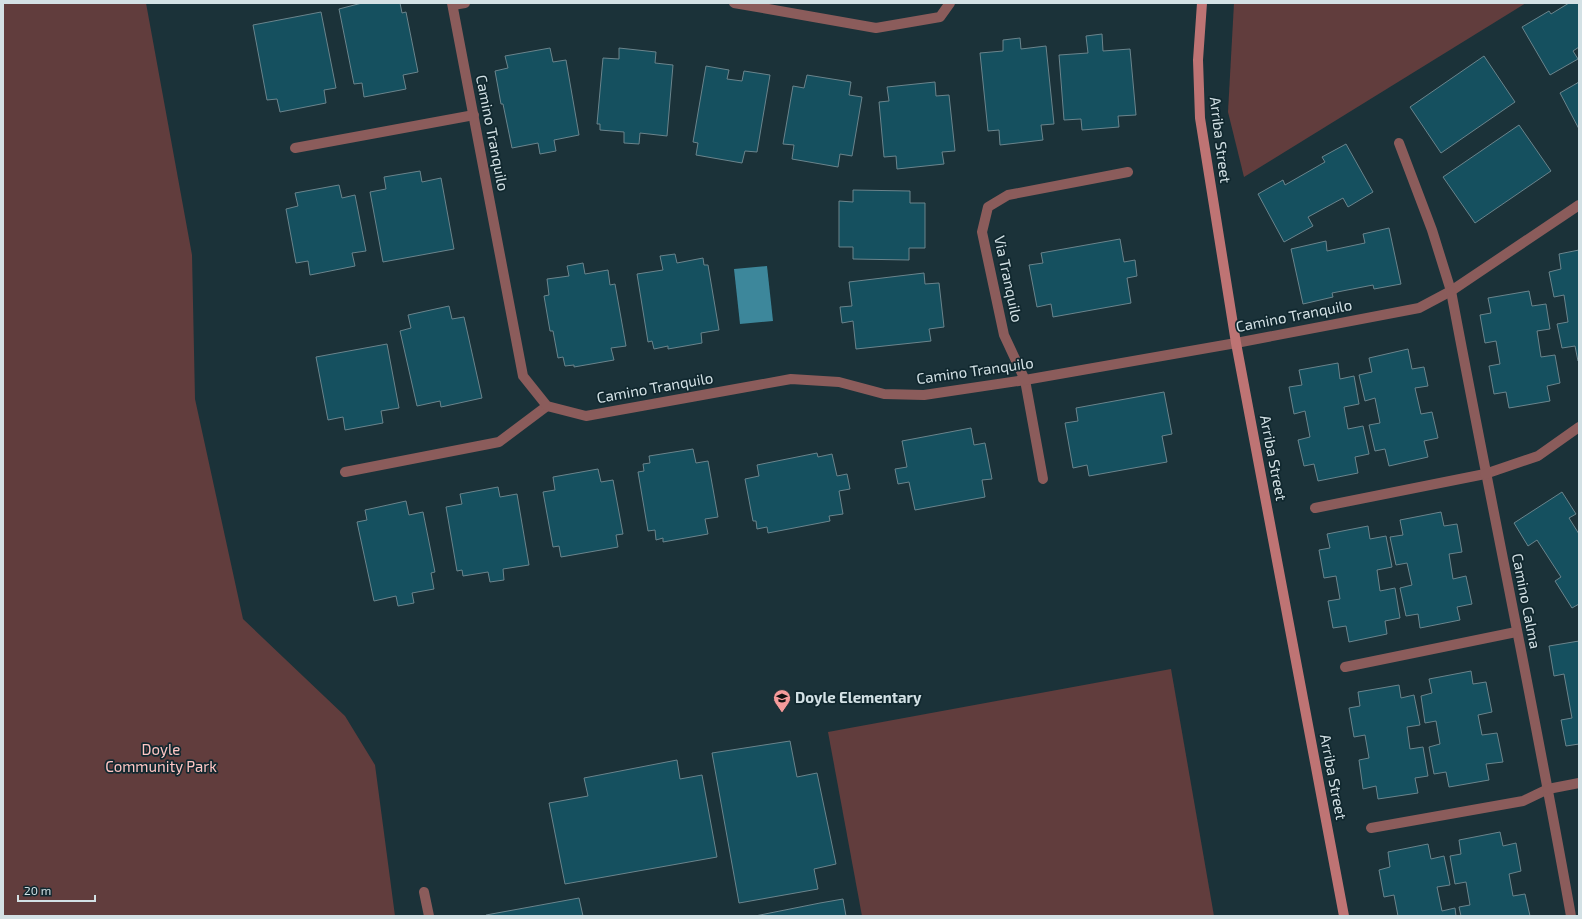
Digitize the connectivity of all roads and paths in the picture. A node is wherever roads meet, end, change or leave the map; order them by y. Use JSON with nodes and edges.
{"nodes":[{"id":1,"x":465,"y":3,"type":"edge"},
{"id":2,"x":734,"y":3,"type":"edge"},
{"id":3,"x":950,"y":3,"type":"edge"},
{"id":4,"x":1202,"y":3,"type":"edge"},
{"id":5,"x":453,"y":4,"type":"edge"},
{"id":6,"x":474,"y":115,"type":"junction"},
{"id":7,"x":1399,"y":143,"type":"dead end"},
{"id":8,"x":295,"y":148,"type":"dead end"},
{"id":9,"x":1128,"y":172,"type":"dead end"},
{"id":10,"x":1579,"y":205,"type":"edge"},
{"id":11,"x":1451,"y":291,"type":"junction"},
{"id":12,"x":1236,"y":343,"type":"junction"},
{"id":13,"x":1025,"y":380,"type":"junction"},
{"id":14,"x":547,"y":406,"type":"junction"},
{"id":15,"x":1579,"y":427,"type":"edge"},
{"id":16,"x":345,"y":472,"type":"dead end"},
{"id":17,"x":1485,"y":474,"type":"junction"},
{"id":18,"x":1043,"y":479,"type":"dead end"},
{"id":19,"x":1315,"y":508,"type":"dead end"},
{"id":20,"x":1516,"y":632,"type":"junction"},
{"id":21,"x":1344,"y":667,"type":"dead end"},
{"id":22,"x":1579,"y":783,"type":"edge"},
{"id":23,"x":1548,"y":788,"type":"junction"},
{"id":24,"x":1371,"y":828,"type":"dead end"},
{"id":25,"x":424,"y":892,"type":"dead end"},
{"id":26,"x":429,"y":916,"type":"edge"},
{"id":27,"x":1344,"y":916,"type":"edge"},
{"id":28,"x":1571,"y":916,"type":"edge"}],
"edges":[{"from":1,"to":5,"type":"street"},
{"from":2,"to":3,"type":"street"},
{"from":4,"to":12,"type":"street","name":"Arriba Street"},
{"from":5,"to":6,"type":"street","name":"Camino Tranquilo"},
{"from":6,"to":8,"type":"street"},
{"from":6,"to":14,"type":"street","name":"Camino Tranquilo"},
{"from":7,"to":11,"type":"street","name":"Camino Calma"},
{"from":9,"to":13,"type":"street","name":"Via Tranquilo"},
{"from":10,"to":11,"type":"street","name":"Camino Tranquilo"},
{"from":11,"to":12,"type":"street","name":"Camino Tranquilo"},
{"from":11,"to":17,"type":"street","name":"Camino Calma"},
{"from":12,"to":13,"type":"street","name":"Camino Tranquilo"},
{"from":12,"to":27,"type":"street","name":"Arriba Street"},
{"from":13,"to":14,"type":"street","name":"Camino Tranquilo"},
{"from":13,"to":18,"type":"street","name":"Via Tranquilo"},
{"from":14,"to":16,"type":"street"},
{"from":15,"to":17,"type":"street"},
{"from":17,"to":19,"type":"street"},
{"from":17,"to":20,"type":"street","name":"Camino Calma"},
{"from":20,"to":21,"type":"street"},
{"from":20,"to":23,"type":"street","name":"Camino Calma"},
{"from":22,"to":23,"type":"street"},
{"from":23,"to":24,"type":"street"},
{"from":23,"to":28,"type":"street","name":"Camino Calma"},
{"from":25,"to":26,"type":"street"}]}
